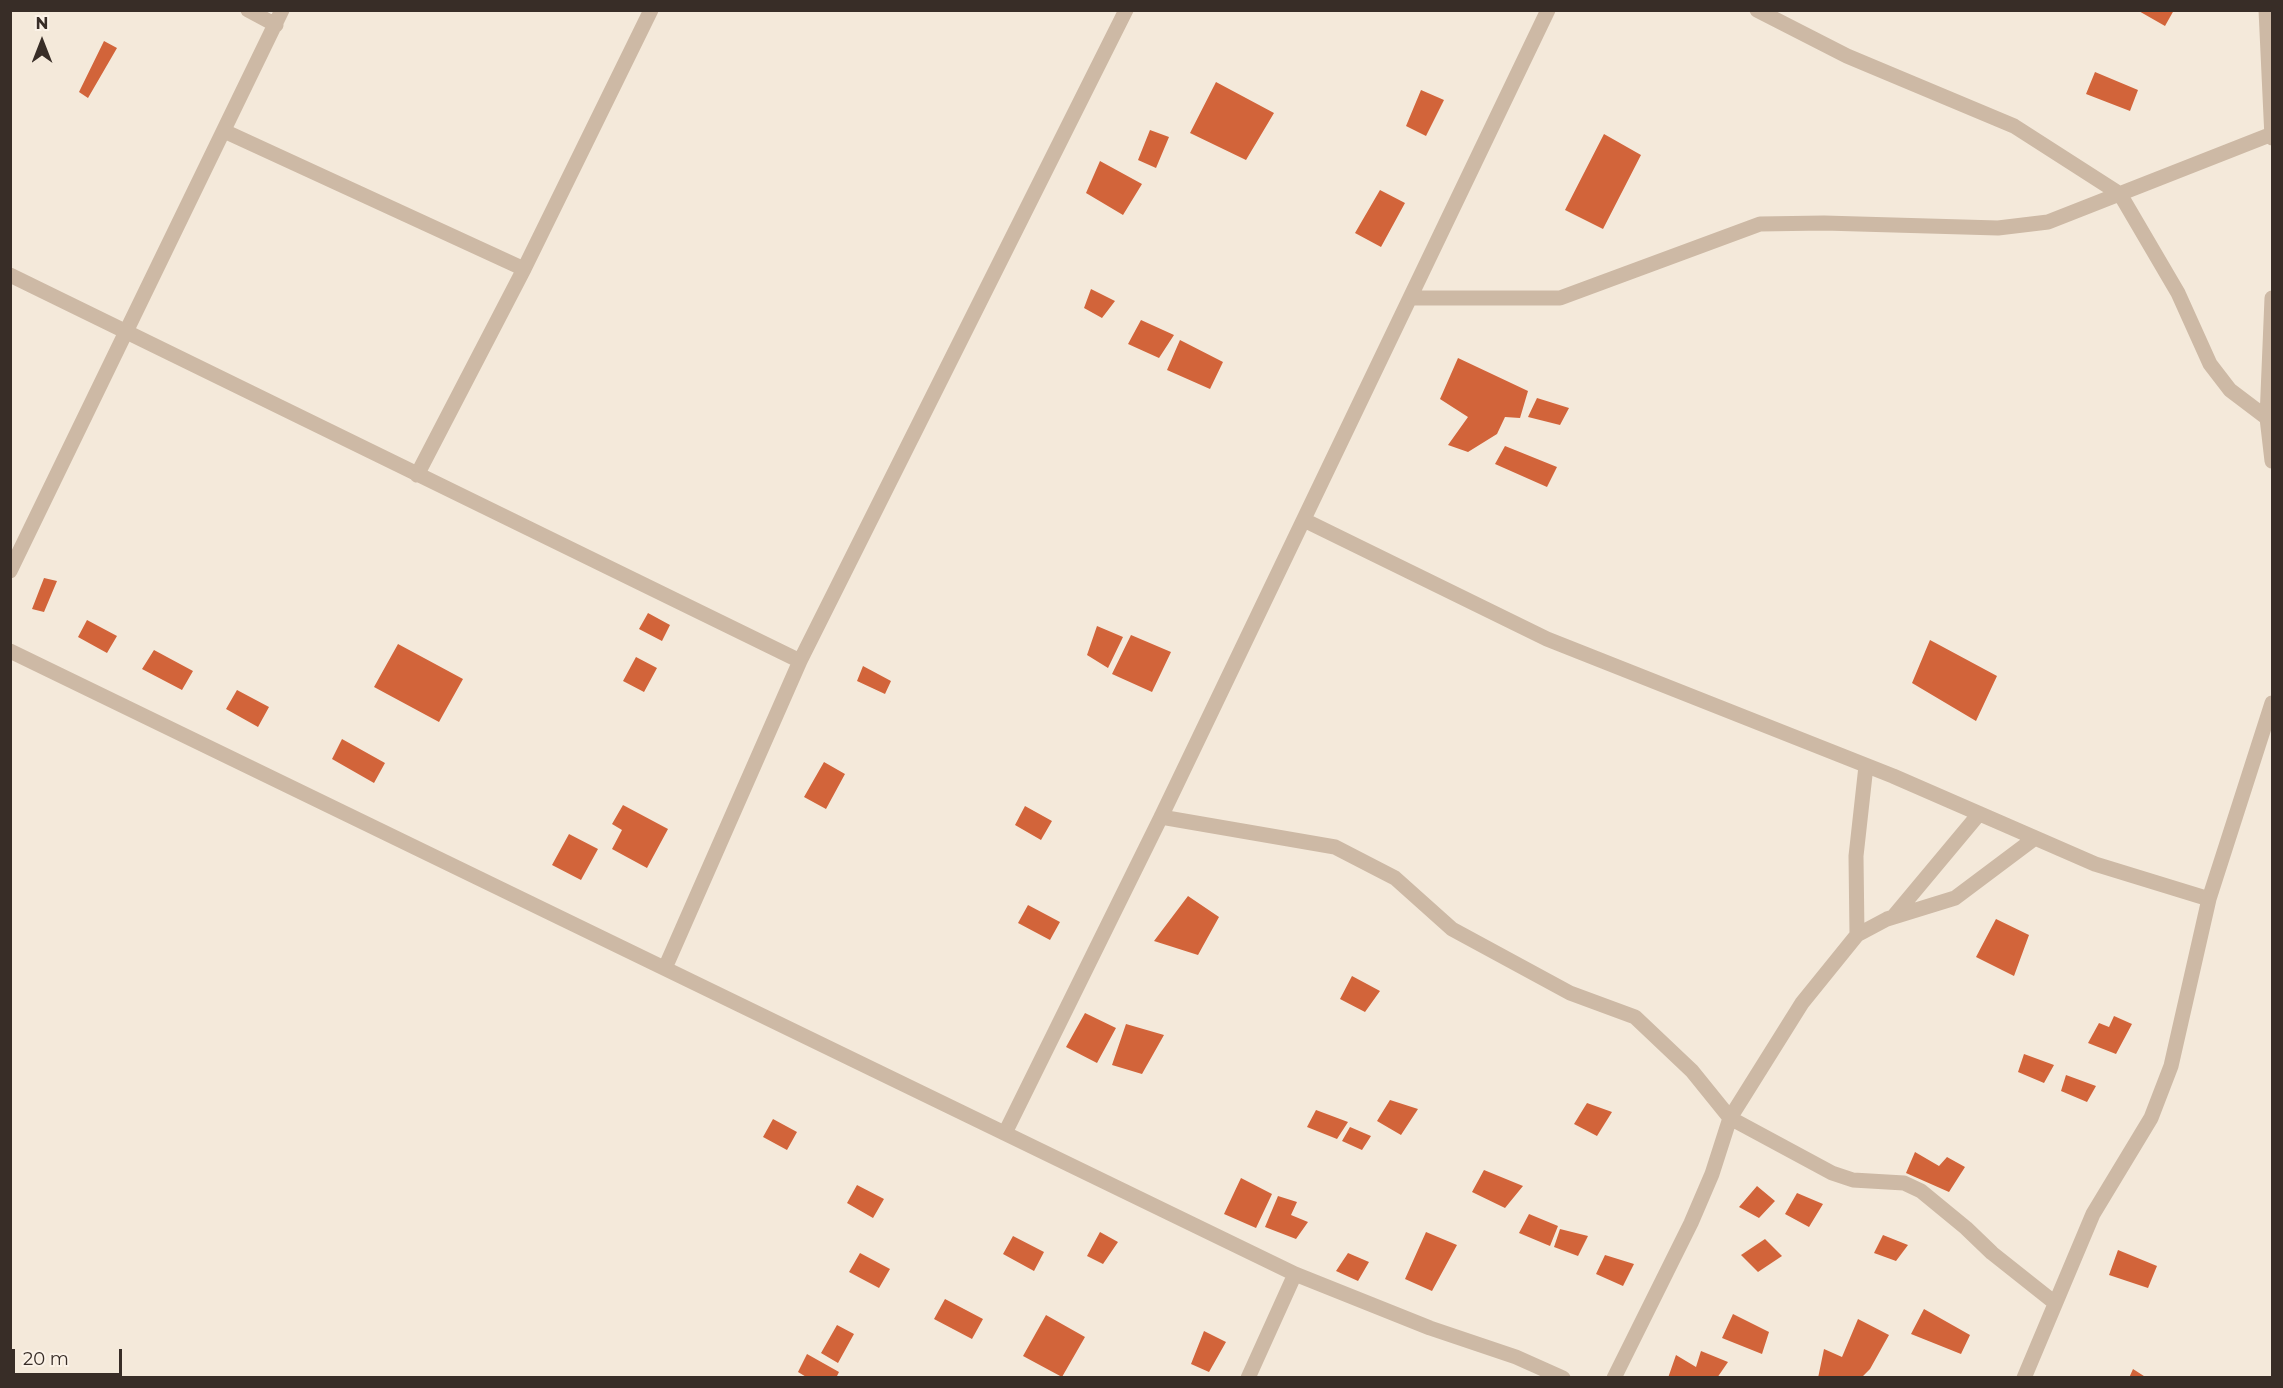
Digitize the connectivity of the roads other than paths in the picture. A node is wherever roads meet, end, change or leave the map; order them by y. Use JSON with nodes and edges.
{"nodes":[{"id":1,"x":249,"y":10,"type":"edge"},
{"id":2,"x":651,"y":10,"type":"edge"},
{"id":3,"x":1126,"y":10,"type":"edge"},
{"id":4,"x":1548,"y":10,"type":"edge"},
{"id":5,"x":1757,"y":10,"type":"edge"},
{"id":6,"x":2265,"y":10,"type":"edge"},
{"id":7,"x":279,"y":18,"type":"edge"},
{"id":8,"x":225,"y":131,"type":"junction"},
{"id":9,"x":2272,"y":136,"type":"edge"},
{"id":10,"x":2120,"y":194,"type":"junction"},
{"id":11,"x":524,"y":269,"type":"junction"},
{"id":12,"x":10,"y":275,"type":"edge"},
{"id":13,"x":1410,"y":298,"type":"junction"},
{"id":14,"x":2272,"y":298,"type":"edge"},
{"id":15,"x":126,"y":333,"type":"junction"},
{"id":16,"x":2267,"y":418,"type":"junction"},
{"id":17,"x":2272,"y":461,"type":"edge"},
{"id":18,"x":417,"y":475,"type":"junction"},
{"id":19,"x":1304,"y":520,"type":"junction"},
{"id":20,"x":10,"y":571,"type":"edge"},
{"id":21,"x":10,"y":651,"type":"edge"},
{"id":22,"x":800,"y":661,"type":"junction"},
{"id":23,"x":2272,"y":703,"type":"edge"},
{"id":24,"x":1866,"y":766,"type":"junction"},
{"id":25,"x":1978,"y":814,"type":"junction"},
{"id":26,"x":1161,"y":817,"type":"junction"},
{"id":27,"x":2035,"y":838,"type":"junction"},
{"id":28,"x":2209,"y":899,"type":"junction"},
{"id":29,"x":1893,"y":917,"type":"junction"},
{"id":30,"x":1857,"y":935,"type":"junction"},
{"id":31,"x":665,"y":968,"type":"junction"},
{"id":32,"x":1730,"y":1118,"type":"junction"},
{"id":33,"x":1005,"y":1133,"type":"junction"},
{"id":34,"x":1295,"y":1274,"type":"junction"},
{"id":35,"x":2055,"y":1304,"type":"junction"},
{"id":36,"x":1248,"y":1377,"type":"edge"},
{"id":37,"x":1563,"y":1377,"type":"edge"},
{"id":38,"x":1614,"y":1377,"type":"edge"},
{"id":39,"x":2024,"y":1377,"type":"edge"}],
"edges":[{"from":1,"to":7,"type":"street"},
{"from":2,"to":11,"type":"street"},
{"from":3,"to":22,"type":"street"},
{"from":4,"to":13,"type":"street"},
{"from":5,"to":10,"type":"street"},
{"from":6,"to":9,"type":"street"},
{"from":7,"to":8,"type":"street"},
{"from":8,"to":11,"type":"street"},
{"from":8,"to":15,"type":"street"},
{"from":9,"to":10,"type":"street"},
{"from":10,"to":13,"type":"street"},
{"from":10,"to":16,"type":"street"},
{"from":11,"to":18,"type":"street"},
{"from":12,"to":15,"type":"street"},
{"from":13,"to":19,"type":"street"},
{"from":14,"to":16,"type":"street"},
{"from":15,"to":18,"type":"street"},
{"from":15,"to":20,"type":"street"},
{"from":16,"to":17,"type":"street"},
{"from":18,"to":22,"type":"street"},
{"from":19,"to":24,"type":"street"},
{"from":19,"to":26,"type":"street"},
{"from":21,"to":31,"type":"street"},
{"from":22,"to":31,"type":"street"},
{"from":23,"to":28,"type":"street"},
{"from":24,"to":25,"type":"street"},
{"from":24,"to":30,"type":"street"},
{"from":25,"to":27,"type":"street"},
{"from":25,"to":29,"type":"street"},
{"from":26,"to":32,"type":"street"},
{"from":26,"to":33,"type":"street"},
{"from":27,"to":28,"type":"street"},
{"from":27,"to":29,"type":"street"},
{"from":28,"to":35,"type":"street"},
{"from":29,"to":30,"type":"street"},
{"from":30,"to":32,"type":"street"},
{"from":31,"to":33,"type":"street"},
{"from":32,"to":35,"type":"street"},
{"from":32,"to":38,"type":"street"},
{"from":33,"to":34,"type":"street"},
{"from":34,"to":36,"type":"street"},
{"from":34,"to":37,"type":"street"},
{"from":35,"to":39,"type":"street"}]}
